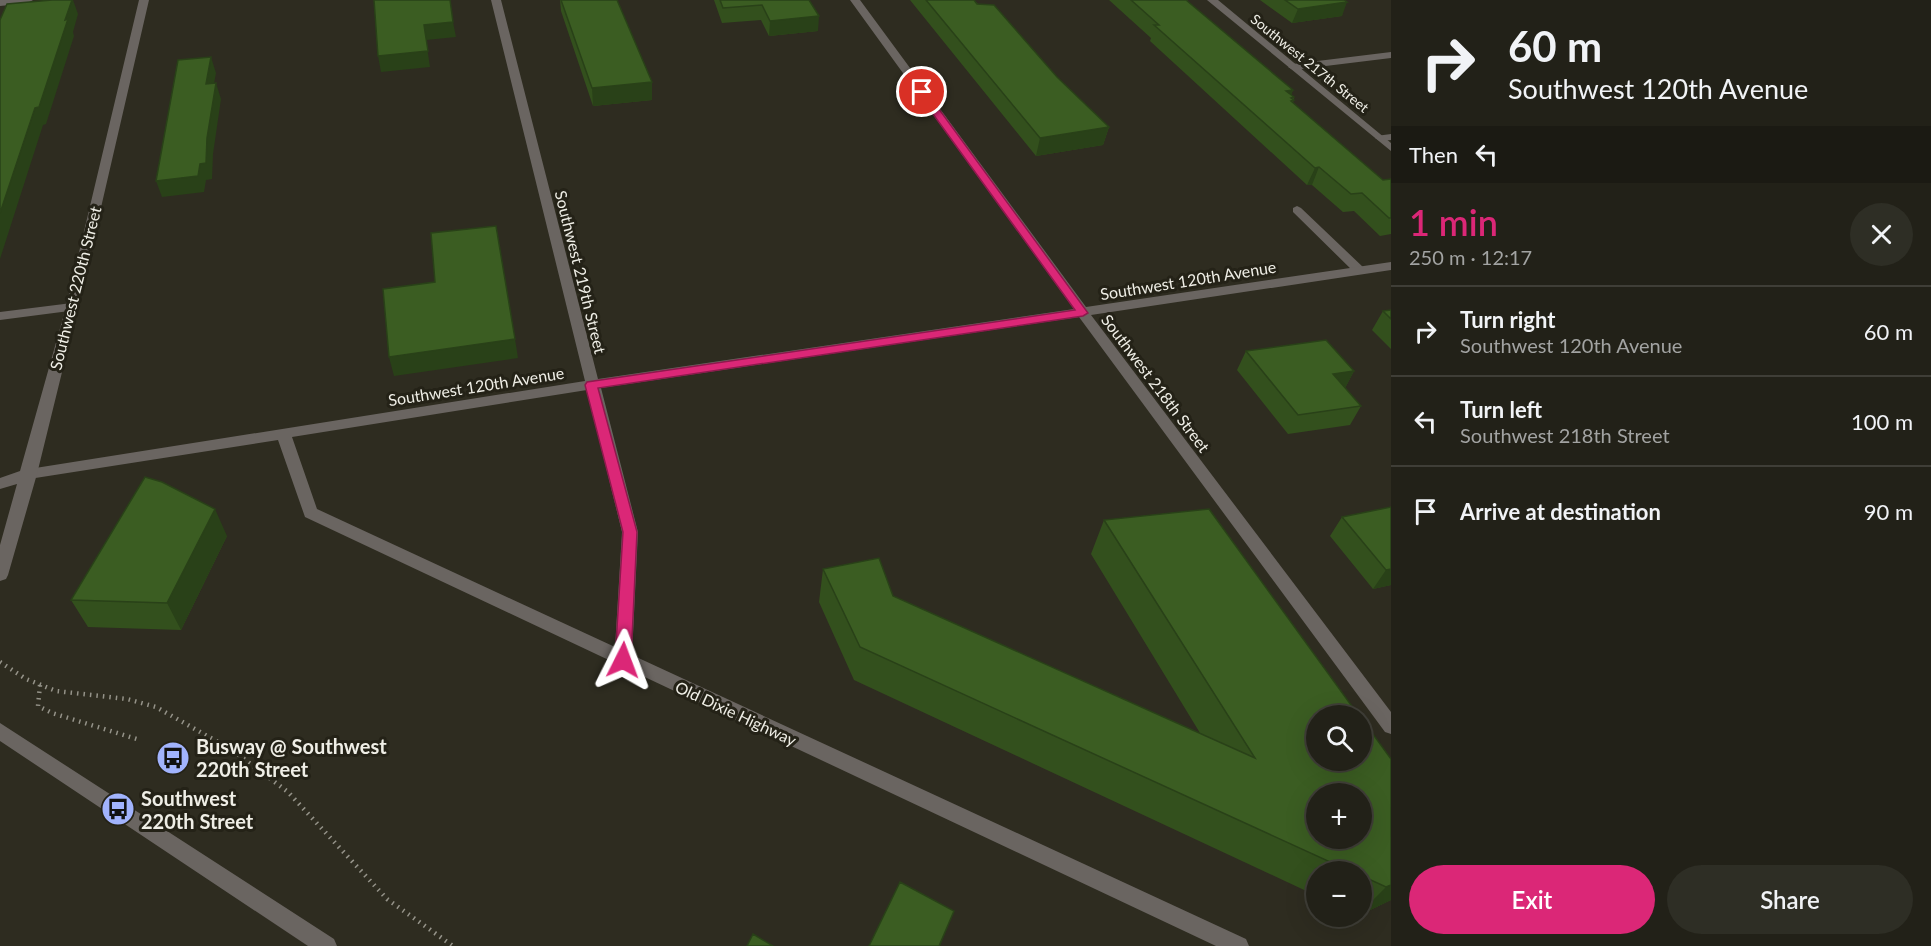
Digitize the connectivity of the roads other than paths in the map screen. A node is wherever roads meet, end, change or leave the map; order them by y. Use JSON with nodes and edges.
{"nodes":[{"id":1,"x":28,"y":0,"type":"edge"},
{"id":2,"x":144,"y":0,"type":"edge"},
{"id":3,"x":496,"y":0,"type":"edge"},
{"id":4,"x":855,"y":0,"type":"edge"},
{"id":5,"x":1212,"y":0,"type":"edge"},
{"id":6,"x":0,"y":3,"type":"edge"},
{"id":7,"x":1391,"y":55,"type":"edge"},
{"id":8,"x":1293,"y":67,"type":"junction"},
{"id":9,"x":1385,"y":137,"type":"edge"},
{"id":10,"x":1391,"y":148,"type":"edge"},
{"id":11,"x":1297,"y":210,"type":"dead end"},
{"id":12,"x":1391,"y":266,"type":"edge"},
{"id":13,"x":1360,"y":271,"type":"junction"},
{"id":14,"x":72,"y":307,"type":"junction"},
{"id":15,"x":1083,"y":313,"type":"junction"},
{"id":16,"x":0,"y":316,"type":"edge"},
{"id":17,"x":591,"y":385,"type":"junction"},
{"id":18,"x":283,"y":433,"type":"junction"},
{"id":19,"x":29,"y":474,"type":"junction"},
{"id":20,"x":0,"y":484,"type":"edge"},
{"id":21,"x":0,"y":575,"type":"edge"},
{"id":22,"x":623,"y":660,"type":"junction"},
{"id":23,"x":1391,"y":726,"type":"edge"},
{"id":24,"x":0,"y":731,"type":"edge"},
{"id":25,"x":327,"y":946,"type":"edge"},
{"id":26,"x":1239,"y":946,"type":"edge"}],
"edges":[{"from":1,"to":6,"type":"street"},
{"from":2,"to":14,"type":"street","name":"Southwest 220th Street"},
{"from":3,"to":17,"type":"street","name":"Southwest 219th Street"},
{"from":4,"to":15,"type":"street","name":"Southwest 218th Street"},
{"from":5,"to":8,"type":"street","name":"Southwest 217th Street"},
{"from":7,"to":8,"type":"street"},
{"from":8,"to":9,"type":"street","name":"Southwest 217th Street"},
{"from":9,"to":10,"type":"street","name":"Southwest 217th Street"},
{"from":11,"to":13,"type":"street"},
{"from":12,"to":13,"type":"street","name":"Southwest 120th Avenue"},
{"from":13,"to":15,"type":"street","name":"Southwest 120th Avenue"},
{"from":14,"to":16,"type":"street"},
{"from":14,"to":19,"type":"street","name":"Southwest 220th Street"},
{"from":15,"to":17,"type":"street","name":"Southwest 120th Avenue"},
{"from":15,"to":23,"type":"street","name":"Southwest 218th Street"},
{"from":17,"to":18,"type":"street","name":"Southwest 120th Avenue"},
{"from":17,"to":22,"type":"street","name":"Southwest 219th Street"},
{"from":18,"to":19,"type":"street","name":"Southwest 120th Avenue"},
{"from":18,"to":22,"type":"street","name":"Old Dixie Highway"},
{"from":19,"to":20,"type":"street"},
{"from":19,"to":21,"type":"street","name":"Southwest 220th Street"},
{"from":22,"to":26,"type":"street","name":"Old Dixie Highway"},
{"from":24,"to":25,"type":"street"}]}
